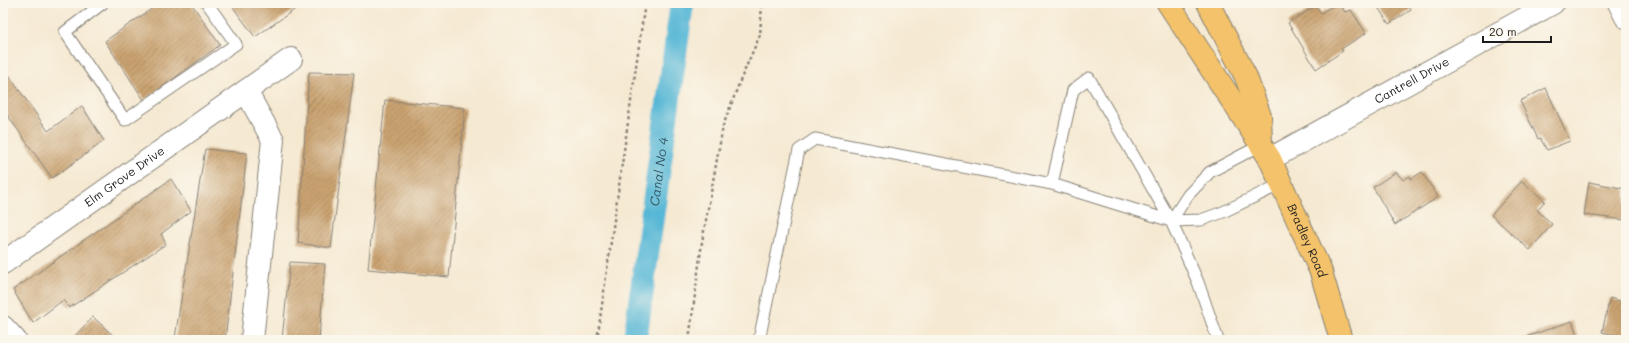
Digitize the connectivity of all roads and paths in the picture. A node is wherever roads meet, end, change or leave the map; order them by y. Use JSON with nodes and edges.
{"nodes":[{"id":1,"x":103,"y":3,"type":"edge"},
{"id":2,"x":207,"y":3,"type":"edge"},
{"id":3,"x":645,"y":3,"type":"edge"},
{"id":4,"x":762,"y":3,"type":"edge"},
{"id":5,"x":1168,"y":3,"type":"edge"},
{"id":6,"x":1208,"y":3,"type":"edge"},
{"id":7,"x":1553,"y":3,"type":"edge"},
{"id":8,"x":1619,"y":3,"type":"edge"},
{"id":9,"x":1626,"y":17,"type":"edge"},
{"id":10,"x":291,"y":59,"type":"dead end"},
{"id":11,"x":246,"y":91,"type":"junction"},
{"id":12,"x":1266,"y":152,"type":"junction"},
{"id":13,"x":1052,"y":184,"type":"junction"},
{"id":14,"x":1281,"y":184,"type":"junction"},
{"id":15,"x":1171,"y":221,"type":"junction"},
{"id":16,"x":3,"y":263,"type":"edge"},
{"id":17,"x":3,"y":327,"type":"edge"},
{"id":18,"x":15,"y":340,"type":"edge"},
{"id":19,"x":252,"y":340,"type":"edge"},
{"id":20,"x":597,"y":340,"type":"edge"},
{"id":21,"x":689,"y":340,"type":"edge"},
{"id":22,"x":759,"y":340,"type":"edge"},
{"id":23,"x":1218,"y":340,"type":"edge"},
{"id":24,"x":1341,"y":340,"type":"edge"}],
"edges":[{"from":1,"to":2,"type":"lane"},
{"from":3,"to":20,"type":"path"},
{"from":4,"to":21,"type":"path"},
{"from":5,"to":12,"type":"main road","name":"Bradley Road"},
{"from":6,"to":12,"type":"main road","name":"Bradley Road"},
{"from":7,"to":12,"type":"street","name":"Cantrell Drive"},
{"from":8,"to":9,"type":"street"},
{"from":10,"to":11,"type":"street","name":"Elm Grove Drive"},
{"from":11,"to":16,"type":"street","name":"Elm Grove Drive"},
{"from":11,"to":19,"type":"street"},
{"from":12,"to":14,"type":"main road","name":"Bradley Road"},
{"from":12,"to":15,"type":"lane"},
{"from":13,"to":15,"type":"lane"},
{"from":13,"to":15,"type":"lane"},
{"from":13,"to":22,"type":"lane"},
{"from":14,"to":15,"type":"lane"},
{"from":14,"to":24,"type":"main road","name":"Bradley Road"},
{"from":15,"to":23,"type":"lane"},
{"from":17,"to":18,"type":"street"}]}
